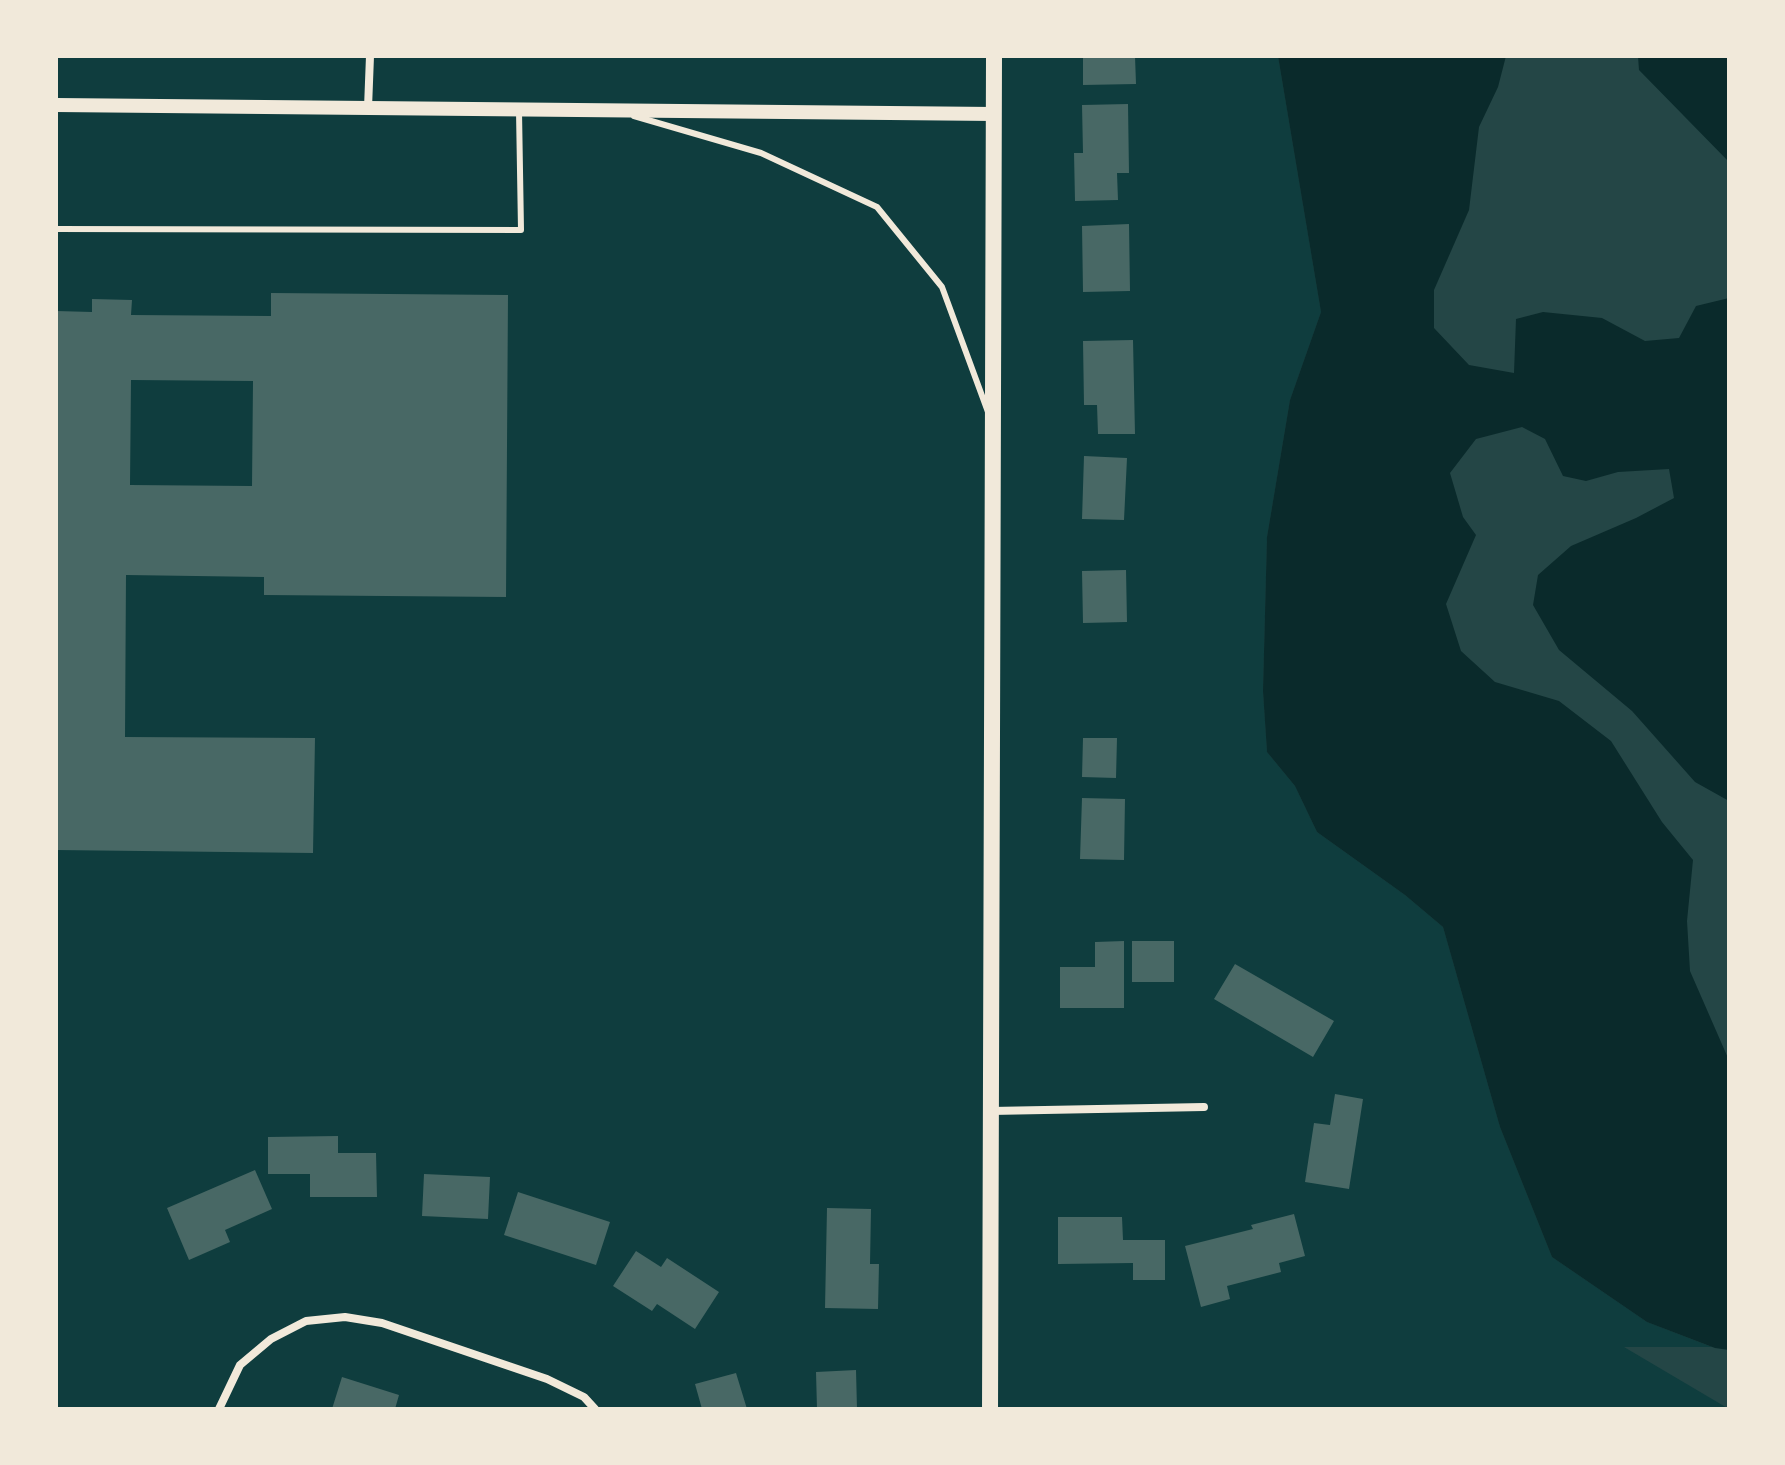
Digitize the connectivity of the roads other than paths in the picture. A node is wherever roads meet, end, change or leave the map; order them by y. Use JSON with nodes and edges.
{"nodes":[{"id":1,"x":370,"y":56,"type":"edge"},
{"id":2,"x":994,"y":56,"type":"edge"},
{"id":3,"x":56,"y":105,"type":"edge"},
{"id":4,"x":368,"y":108,"type":"junction"},
{"id":5,"x":519,"y":109,"type":"junction"},
{"id":6,"x":615,"y":110,"type":"junction"},
{"id":7,"x":994,"y":114,"type":"junction"},
{"id":8,"x":56,"y":229,"type":"edge"},
{"id":9,"x":993,"y":427,"type":"junction"},
{"id":10,"x":1204,"y":1107,"type":"dead end"},
{"id":11,"x":991,"y":1111,"type":"junction"},
{"id":12,"x":219,"y":1409,"type":"edge"},
{"id":13,"x":595,"y":1409,"type":"edge"},
{"id":14,"x":990,"y":1409,"type":"edge"}],
"edges":[{"from":1,"to":4,"type":"street"},
{"from":2,"to":7,"type":"main road"},
{"from":3,"to":4,"type":"street"},
{"from":4,"to":5,"type":"street"},
{"from":5,"to":6,"type":"street"},
{"from":5,"to":8,"type":"lane"},
{"from":6,"to":7,"type":"street"},
{"from":6,"to":9,"type":"lane"},
{"from":7,"to":9,"type":"main road"},
{"from":9,"to":11,"type":"main road"},
{"from":10,"to":11,"type":"street"},
{"from":11,"to":14,"type":"main road"},
{"from":12,"to":13,"type":"street"}]}
